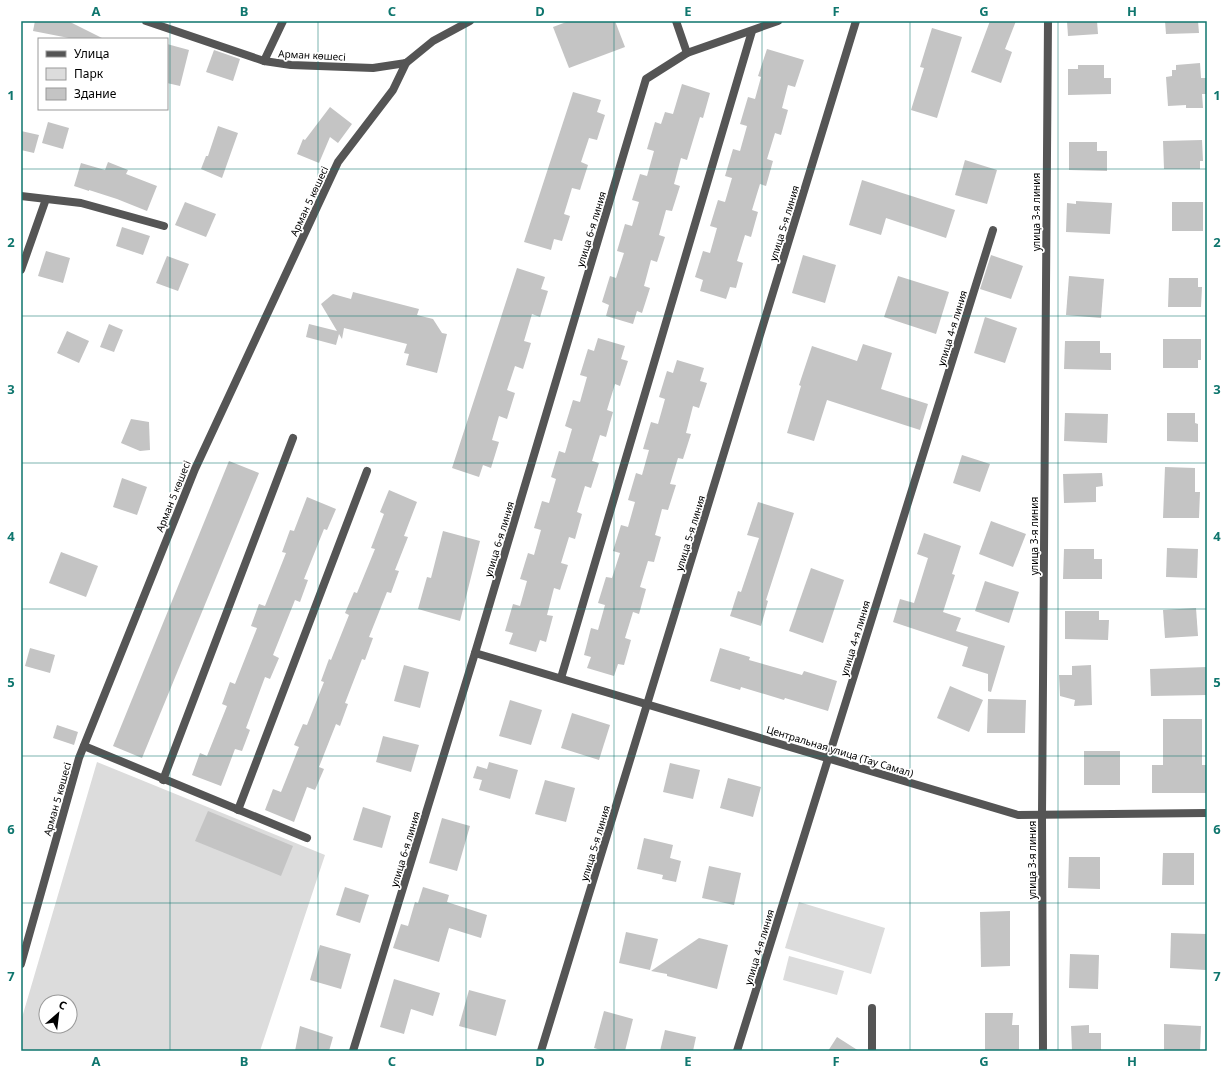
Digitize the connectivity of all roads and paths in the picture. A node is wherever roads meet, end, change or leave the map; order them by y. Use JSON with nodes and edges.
{"nodes":[{"id":1,"x":146,"y":21,"type":"edge"},
{"id":2,"x":283,"y":21,"type":"edge"},
{"id":3,"x":470,"y":21,"type":"edge"},
{"id":4,"x":676,"y":21,"type":"edge"},
{"id":5,"x":778,"y":21,"type":"edge"},
{"id":6,"x":856,"y":21,"type":"edge"},
{"id":7,"x":1048,"y":21,"type":"edge"},
{"id":8,"x":752,"y":31,"type":"junction"},
{"id":9,"x":687,"y":53,"type":"junction"},
{"id":10,"x":264,"y":61,"type":"junction"},
{"id":11,"x":406,"y":63,"type":"junction"},
{"id":12,"x":21,"y":196,"type":"edge"},
{"id":13,"x":46,"y":199,"type":"junction"},
{"id":14,"x":164,"y":226,"type":"dead end"},
{"id":15,"x":993,"y":230,"type":"dead end"},
{"id":16,"x":21,"y":270,"type":"edge"},
{"id":17,"x":293,"y":438,"type":"dead end"},
{"id":18,"x":367,"y":471,"type":"dead end"},
{"id":19,"x":475,"y":653,"type":"junction"},
{"id":20,"x":561,"y":678,"type":"junction"},
{"id":21,"x":648,"y":704,"type":"junction"},
{"id":22,"x":84,"y":746,"type":"junction"},
{"id":23,"x":828,"y":758,"type":"junction"},
{"id":24,"x":163,"y":780,"type":"junction"},
{"id":25,"x":238,"y":810,"type":"junction"},
{"id":26,"x":1207,"y":813,"type":"edge"},
{"id":27,"x":1042,"y":815,"type":"junction"},
{"id":28,"x":307,"y":838,"type":"dead end"},
{"id":29,"x":21,"y":964,"type":"edge"},
{"id":30,"x":872,"y":1008,"type":"dead end"},
{"id":31,"x":353,"y":1051,"type":"edge"},
{"id":32,"x":541,"y":1051,"type":"edge"},
{"id":33,"x":738,"y":1051,"type":"edge"},
{"id":34,"x":872,"y":1051,"type":"edge"},
{"id":35,"x":1043,"y":1051,"type":"edge"}],
"edges":[{"from":1,"to":10,"type":"street","name":"Арман көшесі"},
{"from":2,"to":10,"type":"street"},
{"from":3,"to":11,"type":"street"},
{"from":4,"to":9,"type":"street"},
{"from":5,"to":8,"type":"street","name":"улица 6-я линия"},
{"from":6,"to":21,"type":"street","name":"улица 5-я линия"},
{"from":7,"to":27,"type":"street","name":"улица 3-я линия"},
{"from":8,"to":9,"type":"street","name":"улица 6-я линия"},
{"from":8,"to":20,"type":"street"},
{"from":9,"to":19,"type":"street","name":"улица 6-я линия"},
{"from":10,"to":11,"type":"street","name":"Арман көшесі"},
{"from":11,"to":22,"type":"street","name":"Арман 5 көшесі"},
{"from":12,"to":13,"type":"street"},
{"from":13,"to":14,"type":"street"},
{"from":13,"to":16,"type":"street"},
{"from":15,"to":23,"type":"street","name":"улица 4-я линия"},
{"from":17,"to":24,"type":"street"},
{"from":18,"to":25,"type":"street"},
{"from":19,"to":20,"type":"street","name":"Центральная улица (Тау Самал)"},
{"from":19,"to":31,"type":"street","name":"улица 6-я линия"},
{"from":20,"to":21,"type":"street","name":"Центральная улица (Тау Самал)"},
{"from":21,"to":23,"type":"street","name":"Центральная улица (Тау Самал)"},
{"from":21,"to":32,"type":"street","name":"улица 5-я линия"},
{"from":22,"to":24,"type":"street"},
{"from":22,"to":29,"type":"street","name":"Арман 5 көшесі"},
{"from":23,"to":27,"type":"street","name":"Центральная улица (Тау Самал)"},
{"from":23,"to":33,"type":"street","name":"улица 4-я линия"},
{"from":24,"to":25,"type":"street"},
{"from":25,"to":28,"type":"street"},
{"from":26,"to":27,"type":"street","name":"Центральная улица (Тау Самал)"},
{"from":27,"to":35,"type":"street","name":"улица 3-я линия"},
{"from":30,"to":34,"type":"street"}]}
